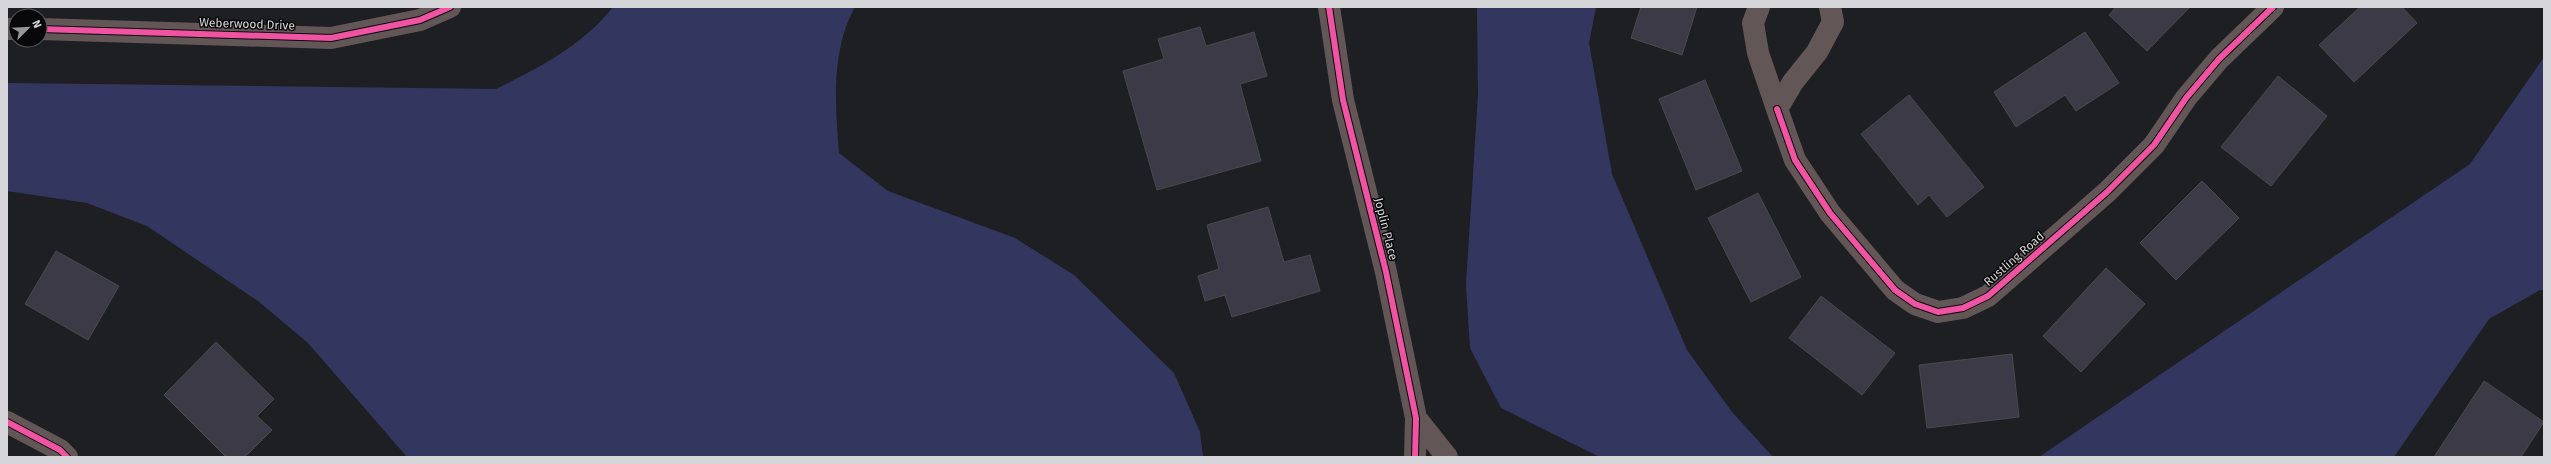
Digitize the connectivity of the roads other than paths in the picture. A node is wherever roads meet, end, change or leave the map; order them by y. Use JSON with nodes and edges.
{"nodes":[{"id":1,"x":450,"y":7,"type":"edge"},
{"id":2,"x":1329,"y":7,"type":"edge"},
{"id":3,"x":1759,"y":7,"type":"edge"},
{"id":4,"x":1830,"y":7,"type":"edge"},
{"id":5,"x":2273,"y":7,"type":"edge"},
{"id":6,"x":48,"y":29,"type":"edge"},
{"id":7,"x":1777,"y":109,"type":"junction"},
{"id":8,"x":1416,"y":418,"type":"junction"},
{"id":9,"x":7,"y":422,"type":"edge"},
{"id":10,"x":67,"y":457,"type":"edge"},
{"id":11,"x":1415,"y":457,"type":"edge"},
{"id":12,"x":1447,"y":457,"type":"edge"}],
"edges":[{"from":1,"to":6,"type":"street","name":"Weberwood Drive"},
{"from":2,"to":8,"type":"street","name":"Joplin Place"},
{"from":3,"to":7,"type":"street","name":"Rustling Road"},
{"from":4,"to":7,"type":"street"},
{"from":5,"to":7,"type":"street","name":"Rustling Road"},
{"from":8,"to":11,"type":"street","name":"Joplin Place"},
{"from":8,"to":12,"type":"street","name":"Joplin Place"},
{"from":9,"to":10,"type":"street"}]}
